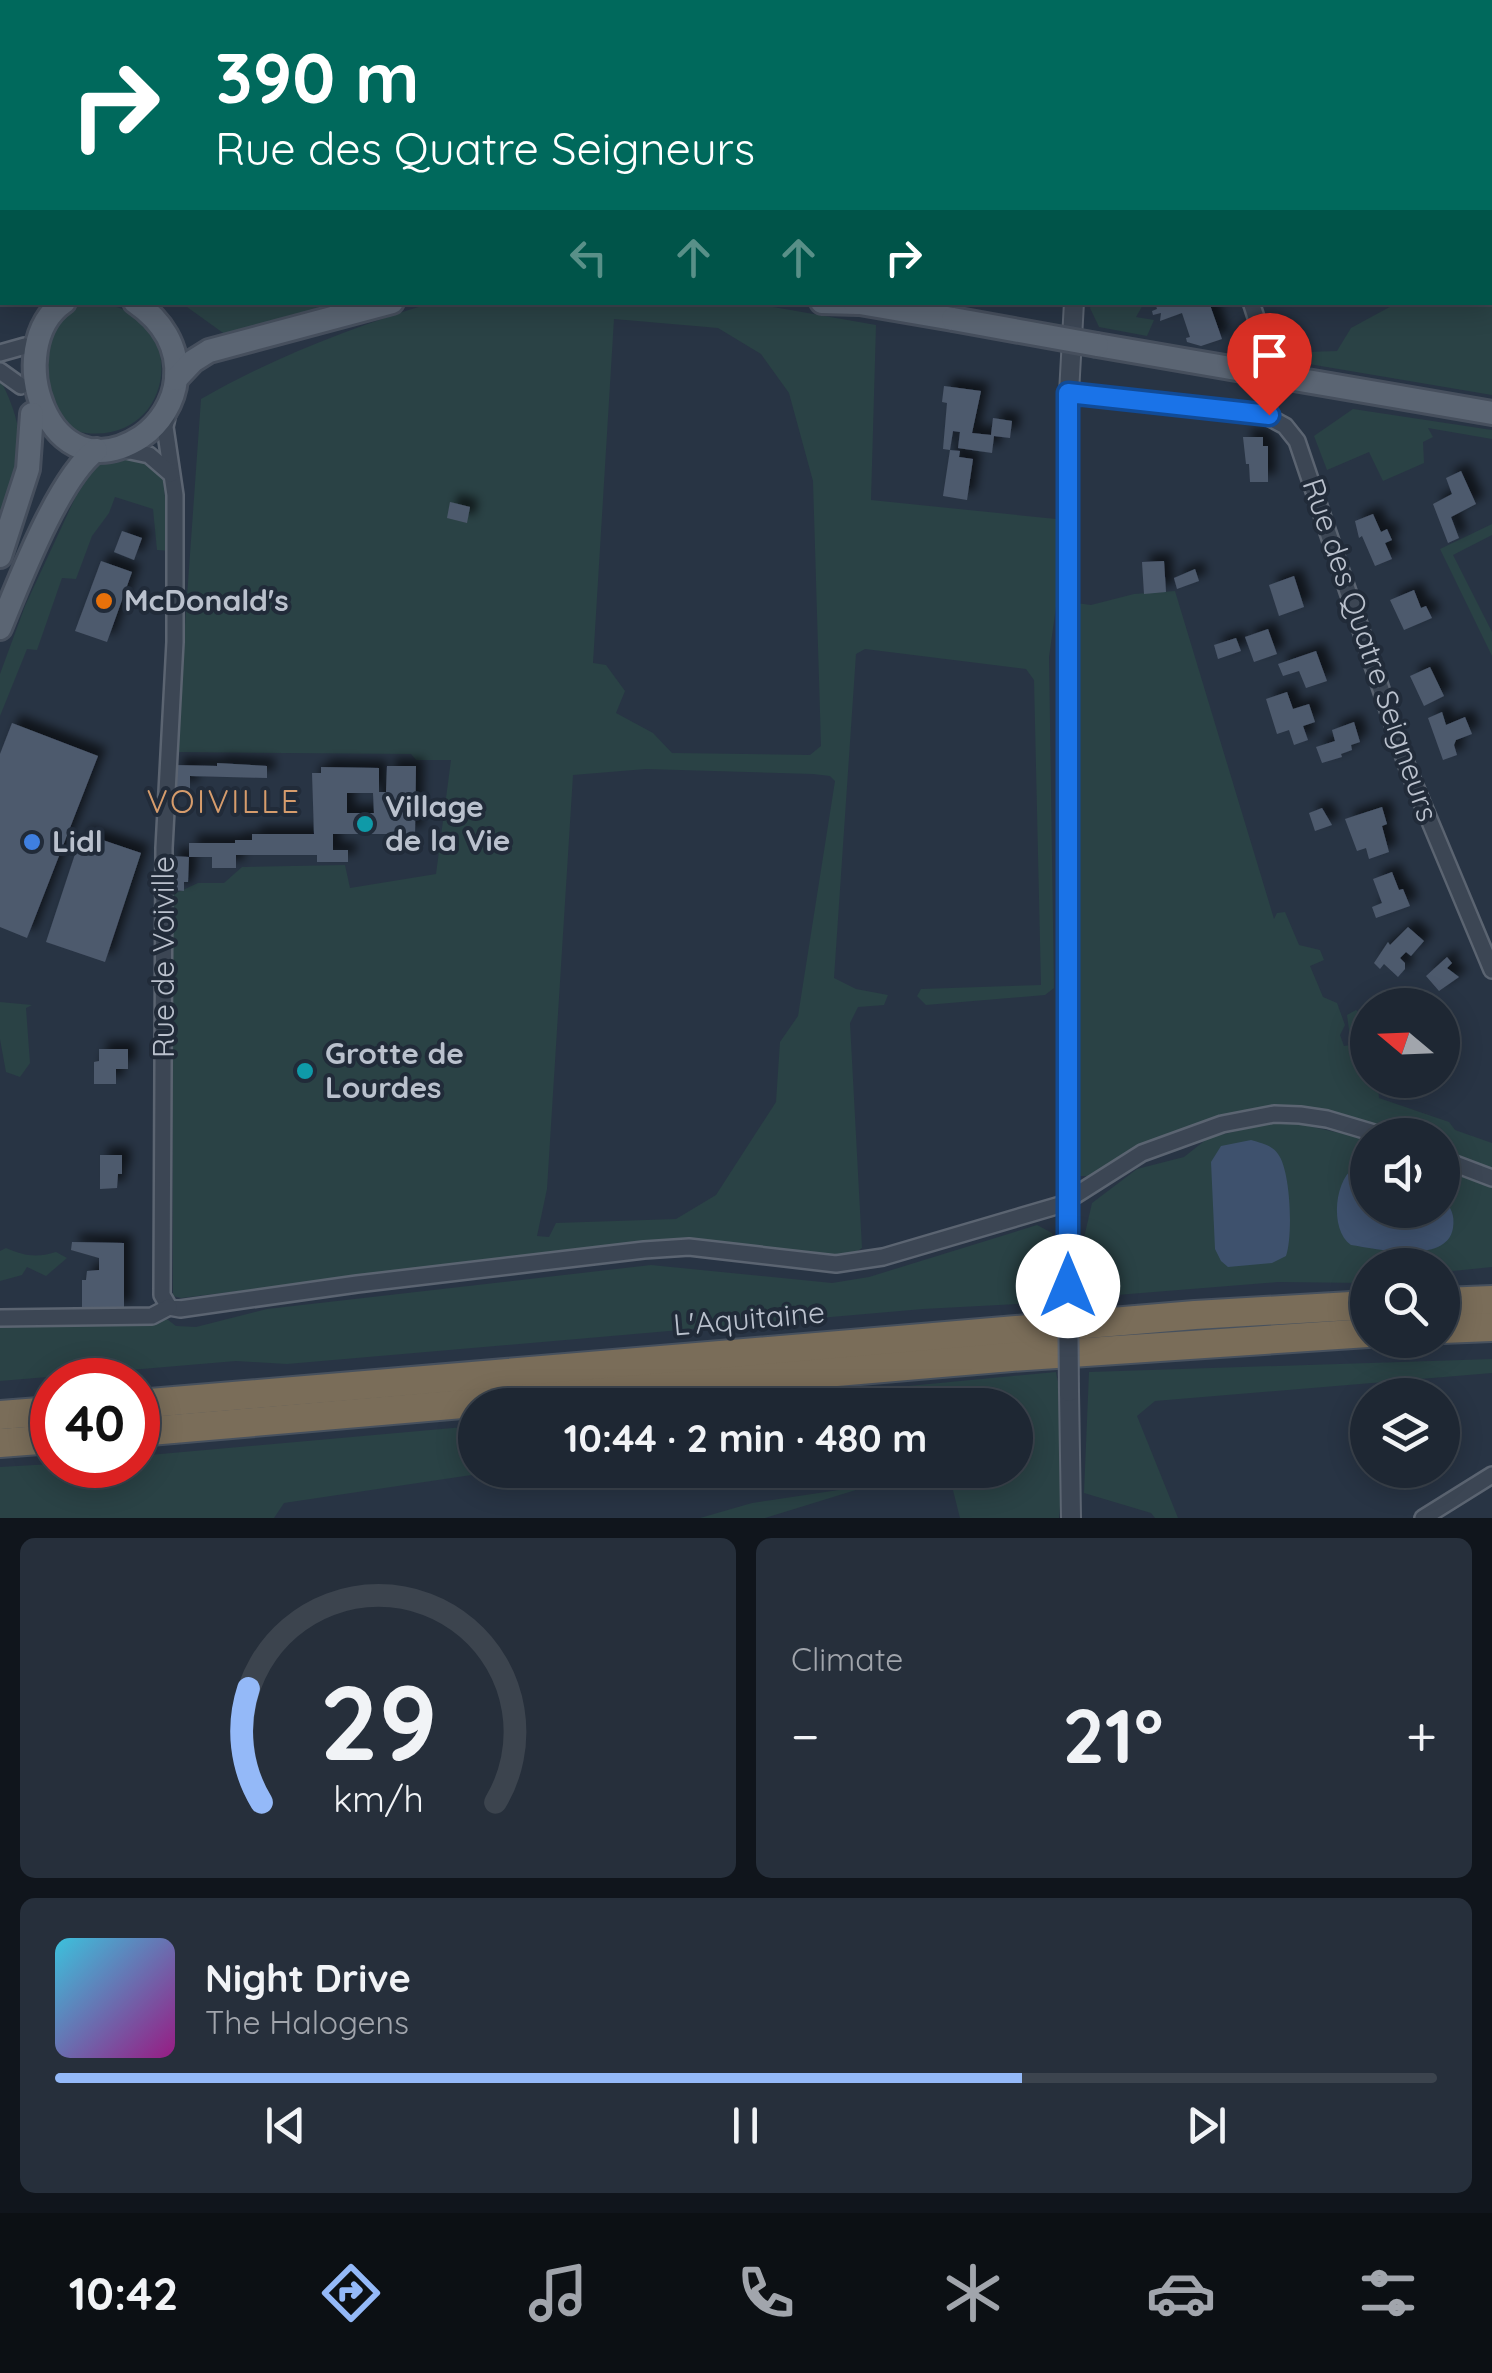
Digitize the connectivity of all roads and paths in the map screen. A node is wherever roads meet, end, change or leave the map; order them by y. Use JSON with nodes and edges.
{"nodes":[{"id":1,"x":381,"y":305,"type":"edge"},
{"id":2,"x":868,"y":305,"type":"edge"},
{"id":3,"x":936,"y":305,"type":"edge"},
{"id":4,"x":1074,"y":305,"type":"edge"},
{"id":5,"x":1251,"y":305,"type":"edge"},
{"id":6,"x":145,"y":306,"type":"edge"},
{"id":7,"x":37,"y":311,"type":"edge"},
{"id":8,"x":953,"y":319,"type":"junction"},
{"id":9,"x":1263,"y":339,"type":"dead end"},
{"id":10,"x":25,"y":346,"type":"junction"},
{"id":11,"x":0,"y":353,"type":"edge"},
{"id":12,"x":0,"y":371,"type":"edge"},
{"id":13,"x":176,"y":379,"type":"junction"},
{"id":14,"x":22,"y":386,"type":"junction"},
{"id":15,"x":1068,"y":393,"type":"junction"},
{"id":16,"x":170,"y":403,"type":"junction"},
{"id":17,"x":1492,"y":413,"type":"edge"},
{"id":18,"x":32,"y":414,"type":"junction"},
{"id":19,"x":106,"y":449,"type":"junction"},
{"id":20,"x":171,"y":474,"type":"junction"},
{"id":21,"x":0,"y":556,"type":"edge"},
{"id":22,"x":0,"y":628,"type":"edge"},
{"id":23,"x":1492,"y":970,"type":"edge"},
{"id":24,"x":1350,"y":1126,"type":"edge"},
{"id":25,"x":1460,"y":1166,"type":"edge"},
{"id":26,"x":1492,"y":1178,"type":"edge"},
{"id":27,"x":1068,"y":1199,"type":"junction"},
{"id":28,"x":1492,"y":1300,"type":"edge"},
{"id":29,"x":1460,"y":1301,"type":"edge"},
{"id":30,"x":1350,"y":1306,"type":"edge"},
{"id":31,"x":175,"y":1308,"type":"junction"},
{"id":32,"x":0,"y":1318,"type":"edge"},
{"id":33,"x":1492,"y":1327,"type":"edge"},
{"id":34,"x":1460,"y":1328,"type":"edge"},
{"id":35,"x":1350,"y":1334,"type":"edge"},
{"id":36,"x":160,"y":1402,"type":"edge"},
{"id":37,"x":30,"y":1413,"type":"edge"},
{"id":38,"x":0,"y":1415,"type":"edge"},
{"id":39,"x":160,"y":1430,"type":"edge"},
{"id":40,"x":30,"y":1441,"type":"edge"},
{"id":41,"x":0,"y":1443,"type":"edge"},
{"id":42,"x":1492,"y":1475,"type":"edge"},
{"id":43,"x":1073,"y":1518,"type":"edge"},
{"id":44,"x":1424,"y":1518,"type":"edge"}],
"edges":[{"from":1,"to":13,"type":"main road"},
{"from":2,"to":8,"type":"main road"},
{"from":3,"to":8,"type":"main road"},
{"from":4,"to":15,"type":"street"},
{"from":5,"to":9,"type":"street"},
{"from":6,"to":13,"type":"main road"},
{"from":7,"to":10,"type":"main road"},
{"from":8,"to":17,"type":"main road","bridge":true},
{"from":10,"to":11,"type":"street"},
{"from":10,"to":14,"type":"main road"},
{"from":12,"to":14,"type":"street"},
{"from":13,"to":16,"type":"main road"},
{"from":14,"to":18,"type":"main road"},
{"from":15,"to":23,"type":"street","name":"Rue des Quatre Seigneurs"},
{"from":15,"to":27,"type":"street"},
{"from":16,"to":19,"type":"main road"},
{"from":16,"to":20,"type":"street","name":"Rue de Voiville"},
{"from":18,"to":19,"type":"main road"},
{"from":18,"to":21,"type":"main road"},
{"from":19,"to":20,"type":"street"},
{"from":19,"to":22,"type":"main road"},
{"from":20,"to":31,"type":"street","name":"Rue de Voiville"},
{"from":24,"to":27,"type":"street"},
{"from":25,"to":26,"type":"street"},
{"from":27,"to":31,"type":"street"},
{"from":27,"to":43,"type":"street","bridge":true},
{"from":28,"to":29,"type":"highway"},
{"from":30,"to":36,"type":"highway","name":"L'Aquitaine"},
{"from":31,"to":32,"type":"street"},
{"from":33,"to":34,"type":"highway"},
{"from":35,"to":39,"type":"highway","name":"L'Aquitaine"},
{"from":37,"to":38,"type":"highway"},
{"from":40,"to":41,"type":"highway"},
{"from":42,"to":44,"type":"street"}]}
